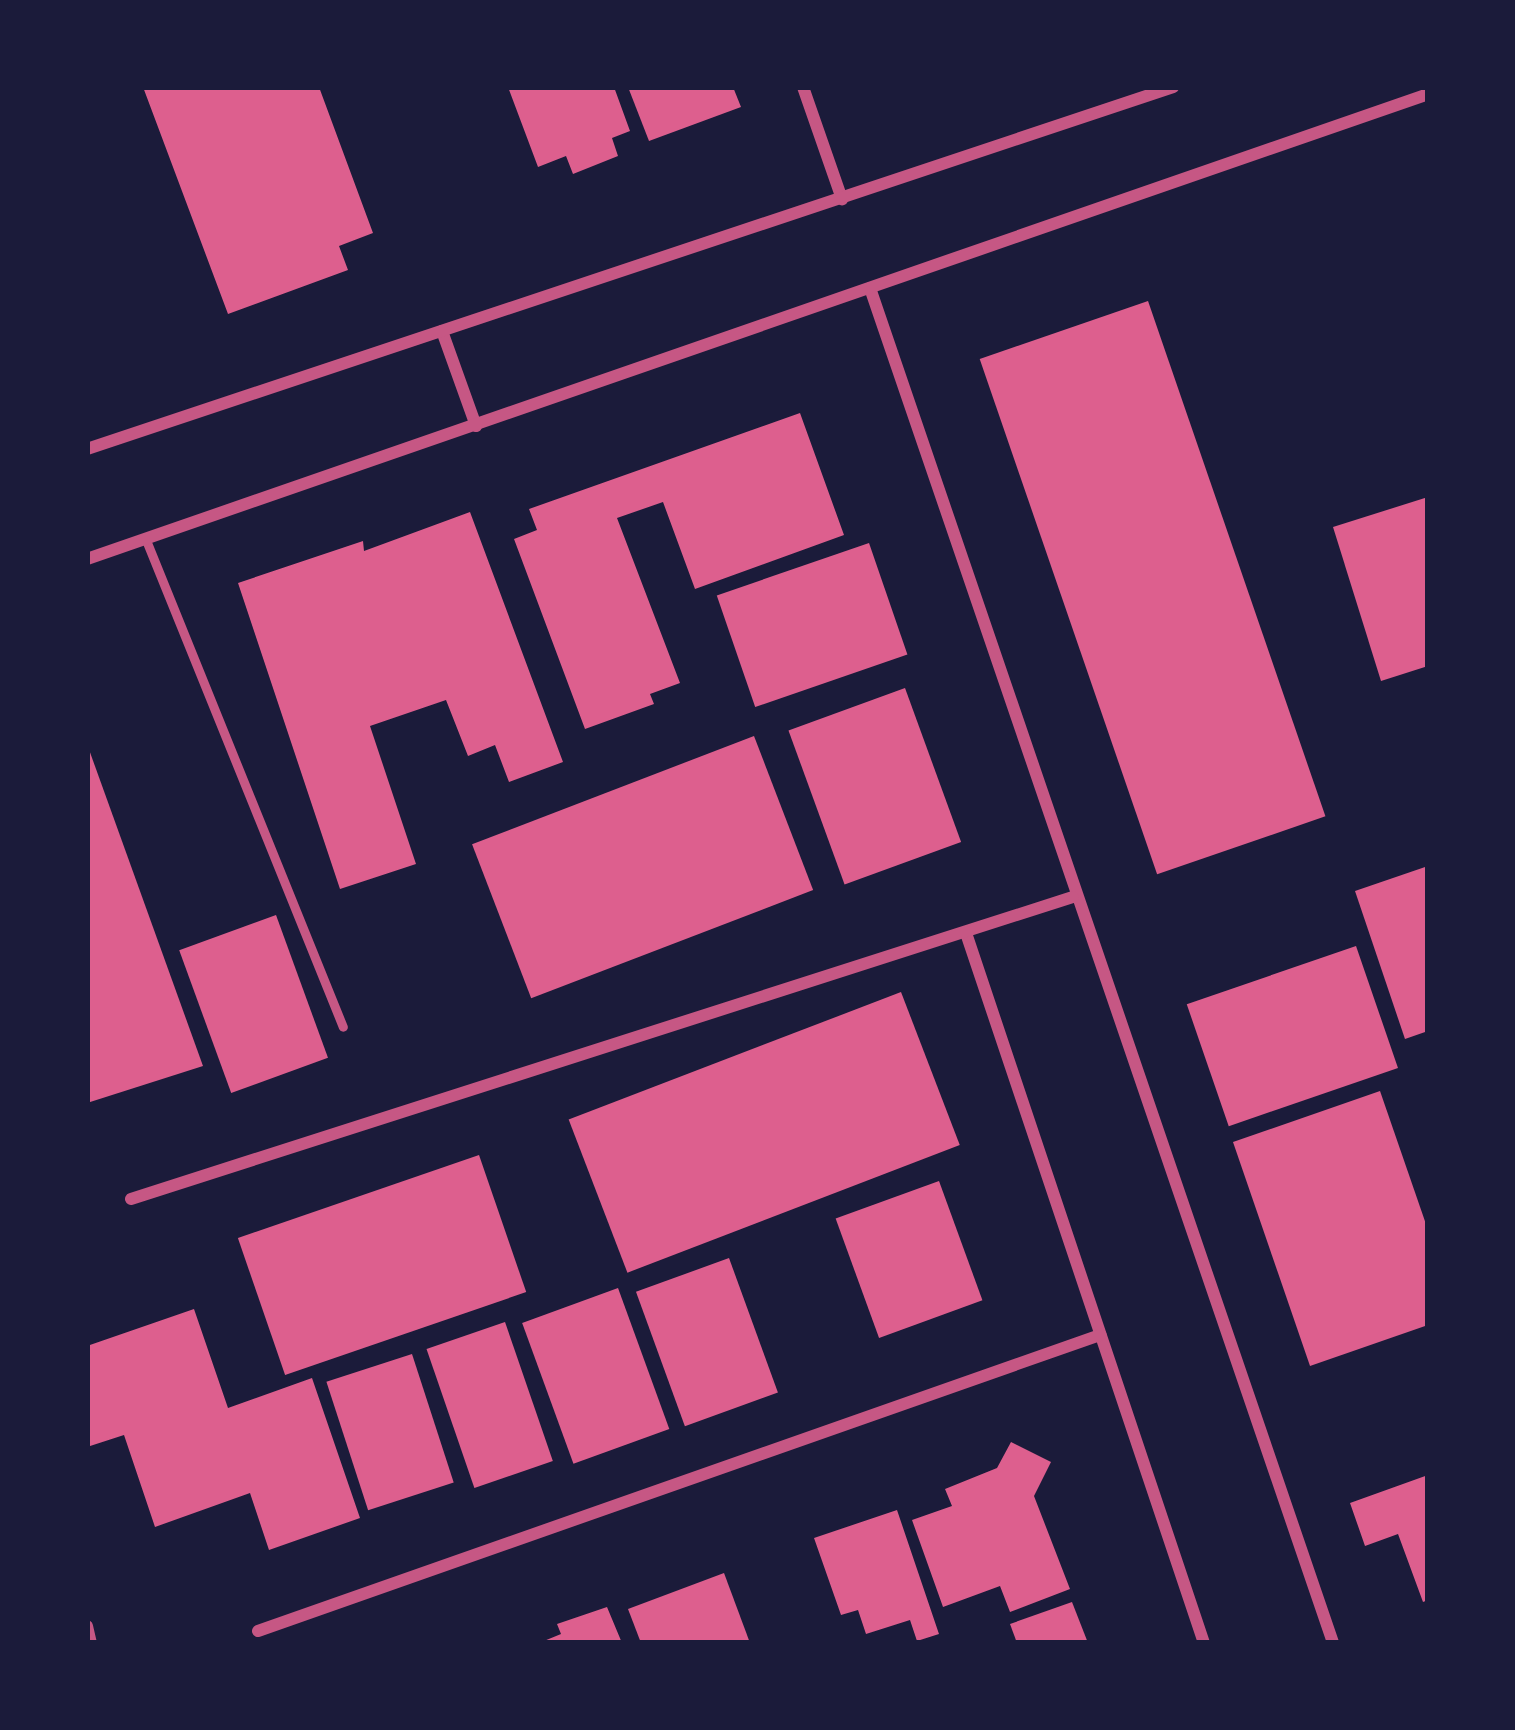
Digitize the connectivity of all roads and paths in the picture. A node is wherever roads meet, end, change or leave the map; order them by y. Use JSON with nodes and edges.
{"nodes":[{"id":1,"x":802,"y":87,"type":"edge"},
{"id":2,"x":1173,"y":87,"type":"edge"},
{"id":3,"x":1428,"y":94,"type":"edge"},
{"id":4,"x":842,"y":199,"type":"junction"},
{"id":5,"x":870,"y":288,"type":"junction"},
{"id":6,"x":442,"y":331,"type":"junction"},
{"id":7,"x":476,"y":426,"type":"junction"},
{"id":8,"x":87,"y":448,"type":"edge"},
{"id":9,"x":146,"y":539,"type":"junction"},
{"id":10,"x":87,"y":559,"type":"edge"},
{"id":11,"x":1073,"y":897,"type":"junction"},
{"id":12,"x":966,"y":933,"type":"junction"},
{"id":13,"x":343,"y":1027,"type":"dead end"},
{"id":14,"x":131,"y":1199,"type":"dead end"},
{"id":15,"x":1100,"y":1335,"type":"junction"},
{"id":16,"x":87,"y":1626,"type":"edge"},
{"id":17,"x":258,"y":1631,"type":"dead end"},
{"id":18,"x":92,"y":1643,"type":"edge"},
{"id":19,"x":1204,"y":1643,"type":"edge"},
{"id":20,"x":1333,"y":1643,"type":"edge"}],
"edges":[{"from":1,"to":4,"type":"street"},
{"from":2,"to":4,"type":"street"},
{"from":3,"to":5,"type":"street"},
{"from":4,"to":6,"type":"street"},
{"from":5,"to":7,"type":"street"},
{"from":5,"to":11,"type":"street"},
{"from":6,"to":7,"type":"street"},
{"from":6,"to":8,"type":"street"},
{"from":7,"to":9,"type":"street"},
{"from":9,"to":10,"type":"street"},
{"from":9,"to":13,"type":"lane"},
{"from":11,"to":12,"type":"street"},
{"from":11,"to":20,"type":"street"},
{"from":12,"to":14,"type":"street"},
{"from":12,"to":15,"type":"street"},
{"from":15,"to":17,"type":"street"},
{"from":15,"to":19,"type":"street"},
{"from":16,"to":18,"type":"street"}]}
